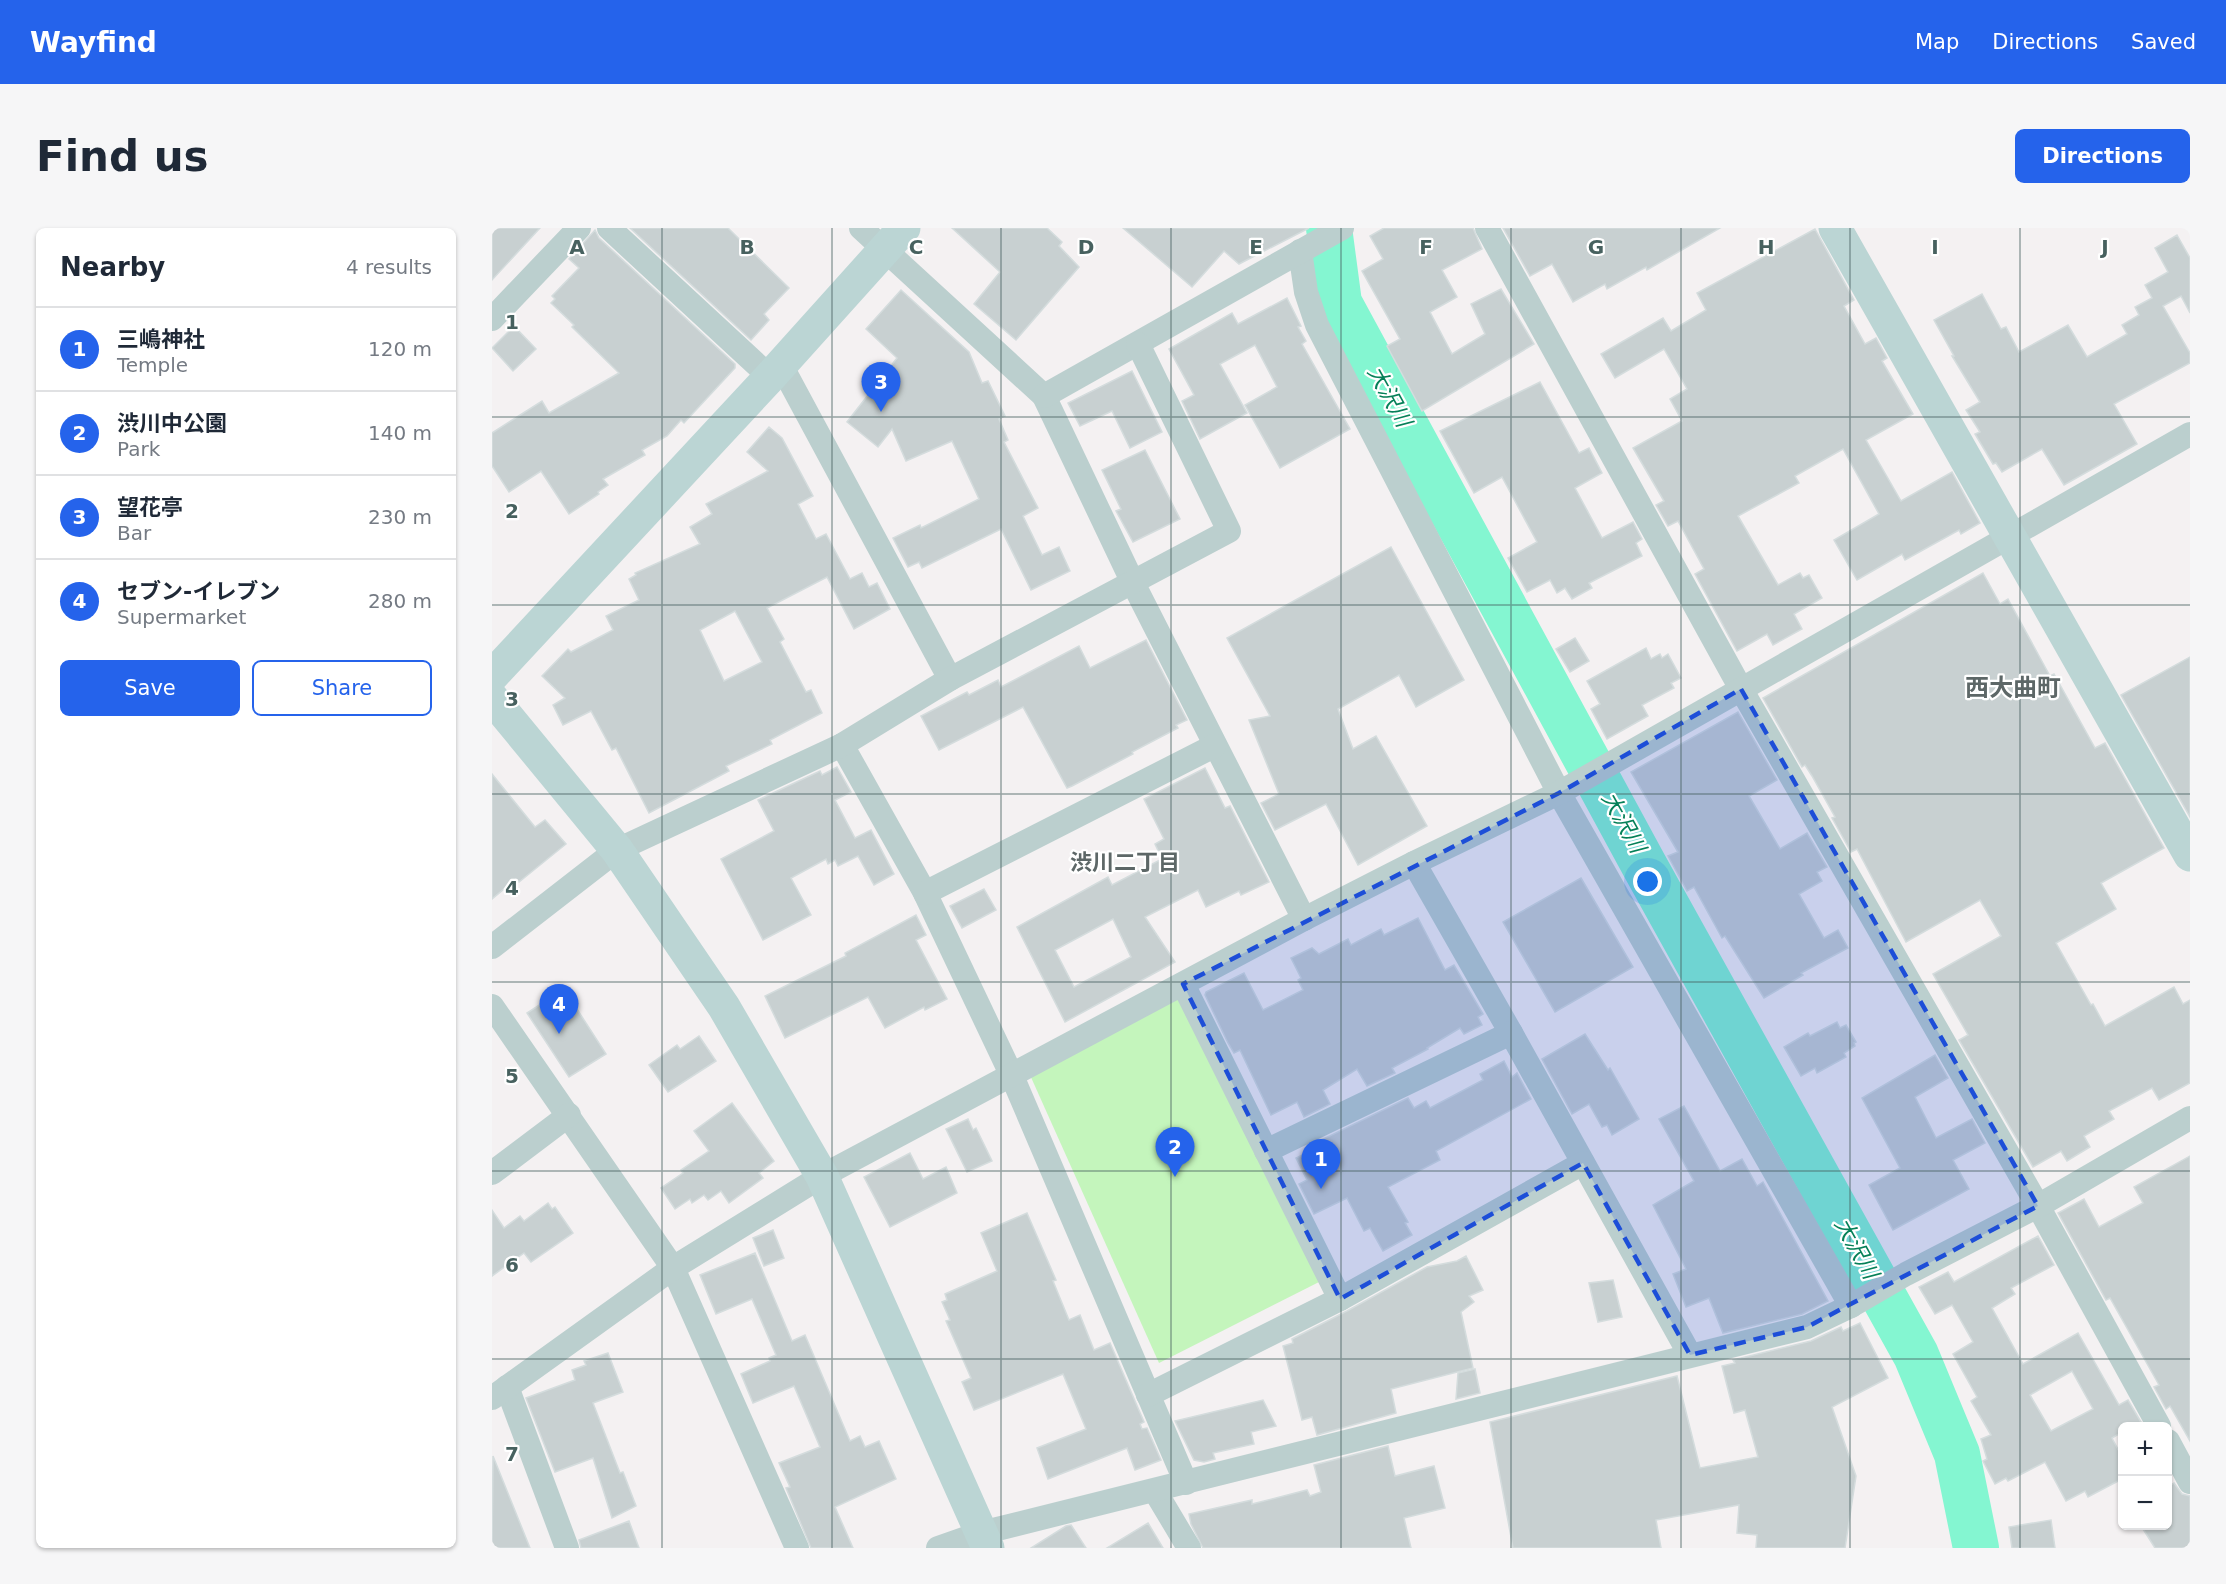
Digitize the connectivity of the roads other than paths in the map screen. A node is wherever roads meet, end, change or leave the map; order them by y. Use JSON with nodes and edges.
{"nodes":[{"id":1,"x":579,"y":228,"type":"edge"},
{"id":2,"x":609,"y":228,"type":"edge"},
{"id":3,"x":861,"y":228,"type":"edge"},
{"id":4,"x":1342,"y":228,"type":"edge"},
{"id":5,"x":1487,"y":228,"type":"edge"},
{"id":6,"x":1835,"y":228,"type":"edge"},
{"id":7,"x":895,"y":239,"type":"edge"},
{"id":8,"x":1300,"y":251,"type":"junction"},
{"id":9,"x":492,"y":320,"type":"edge"},
{"id":10,"x":1138,"y":344,"type":"junction"},
{"id":11,"x":775,"y":371,"type":"junction"},
{"id":12,"x":1044,"y":396,"type":"junction"},
{"id":13,"x":2190,"y":434,"type":"edge"},
{"id":14,"x":2010,"y":535,"type":"junction"},
{"id":15,"x":1133,"y":583,"type":"junction"},
{"id":16,"x":492,"y":676,"type":"edge"},
{"id":17,"x":950,"y":679,"type":"junction"},
{"id":18,"x":1741,"y":689,"type":"junction"},
{"id":19,"x":492,"y":698,"type":"edge"},
{"id":20,"x":842,"y":744,"type":"junction"},
{"id":21,"x":1214,"y":746,"type":"junction"},
{"id":22,"x":1558,"y":793,"type":"junction"},
{"id":23,"x":617,"y":850,"type":"junction"},
{"id":24,"x":2190,"y":855,"type":"edge"},
{"id":25,"x":1414,"y":863,"type":"junction"},
{"id":26,"x":925,"y":893,"type":"junction"},
{"id":27,"x":1304,"y":920,"type":"junction"},
{"id":28,"x":492,"y":947,"type":"edge"},
{"id":29,"x":1183,"y":984,"type":"junction"},
{"id":30,"x":492,"y":1006,"type":"edge"},
{"id":31,"x":1511,"y":1033,"type":"junction"},
{"id":32,"x":1012,"y":1076,"type":"junction"},
{"id":33,"x":569,"y":1116,"type":"junction"},
{"id":34,"x":2190,"y":1118,"type":"edge"},
{"id":35,"x":1266,"y":1151,"type":"junction"},
{"id":36,"x":1583,"y":1163,"type":"junction"},
{"id":37,"x":492,"y":1173,"type":"edge"},
{"id":38,"x":822,"y":1176,"type":"junction"},
{"id":39,"x":2038,"y":1206,"type":"junction"},
{"id":40,"x":673,"y":1268,"type":"junction"},
{"id":41,"x":1340,"y":1299,"type":"junction"},
{"id":42,"x":1851,"y":1306,"type":"junction"},
{"id":43,"x":1690,"y":1355,"type":"junction"},
{"id":44,"x":500,"y":1393,"type":"edge"},
{"id":45,"x":1148,"y":1395,"type":"junction"},
{"id":46,"x":2157,"y":1422,"type":"edge"},
{"id":47,"x":2172,"y":1448,"type":"edge"},
{"id":48,"x":2190,"y":1482,"type":"edge"},
{"id":49,"x":1186,"y":1483,"type":"junction"},
{"id":50,"x":1155,"y":1491,"type":"junction"},
{"id":51,"x":985,"y":1541,"type":"edge"},
{"id":52,"x":567,"y":1548,"type":"edge"},
{"id":53,"x":797,"y":1548,"type":"edge"},
{"id":54,"x":938,"y":1548,"type":"edge"},
{"id":55,"x":1189,"y":1548,"type":"edge"}],
"edges":[{"from":1,"to":9,"type":"street"},
{"from":2,"to":11,"type":"street"},
{"from":3,"to":7,"type":"street"},
{"from":4,"to":8,"type":"street"},
{"from":5,"to":18,"type":"street"},
{"from":6,"to":14,"type":"street"},
{"from":7,"to":11,"type":"street"},
{"from":7,"to":12,"type":"street"},
{"from":8,"to":10,"type":"street"},
{"from":8,"to":22,"type":"street"},
{"from":10,"to":12,"type":"street"},
{"from":10,"to":15,"type":"street"},
{"from":11,"to":16,"type":"street"},
{"from":11,"to":17,"type":"street"},
{"from":12,"to":15,"type":"street"},
{"from":13,"to":14,"type":"street"},
{"from":14,"to":18,"type":"street"},
{"from":14,"to":24,"type":"street"},
{"from":15,"to":17,"type":"street"},
{"from":15,"to":21,"type":"street"},
{"from":17,"to":20,"type":"street"},
{"from":18,"to":22,"type":"street"},
{"from":18,"to":39,"type":"street"},
{"from":19,"to":23,"type":"street"},
{"from":20,"to":23,"type":"street"},
{"from":20,"to":26,"type":"street"},
{"from":21,"to":26,"type":"street"},
{"from":21,"to":27,"type":"street"},
{"from":22,"to":25,"type":"street"},
{"from":22,"to":42,"type":"street"},
{"from":23,"to":28,"type":"street"},
{"from":23,"to":38,"type":"street"},
{"from":25,"to":27,"type":"street"},
{"from":25,"to":31,"type":"street"},
{"from":26,"to":32,"type":"street"},
{"from":27,"to":29,"type":"street"},
{"from":29,"to":32,"type":"street"},
{"from":29,"to":35,"type":"street"},
{"from":30,"to":33,"type":"street"},
{"from":31,"to":35,"type":"street"},
{"from":31,"to":36,"type":"street"},
{"from":32,"to":38,"type":"street"},
{"from":32,"to":45,"type":"street"},
{"from":33,"to":37,"type":"street"},
{"from":33,"to":40,"type":"street"},
{"from":34,"to":39,"type":"street"},
{"from":35,"to":41,"type":"street"},
{"from":36,"to":41,"type":"street"},
{"from":36,"to":43,"type":"street"},
{"from":38,"to":40,"type":"street"},
{"from":38,"to":51,"type":"street"},
{"from":39,"to":42,"type":"street"},
{"from":39,"to":46,"type":"street"},
{"from":40,"to":44,"type":"street"},
{"from":40,"to":53,"type":"street"},
{"from":41,"to":45,"type":"street"},
{"from":42,"to":43,"type":"street"},
{"from":43,"to":49,"type":"street"},
{"from":44,"to":52,"type":"street"},
{"from":45,"to":49,"type":"street"},
{"from":47,"to":48,"type":"street"},
{"from":49,"to":50,"type":"street"},
{"from":50,"to":51,"type":"street"},
{"from":50,"to":55,"type":"street"},
{"from":51,"to":54,"type":"street"}]}
